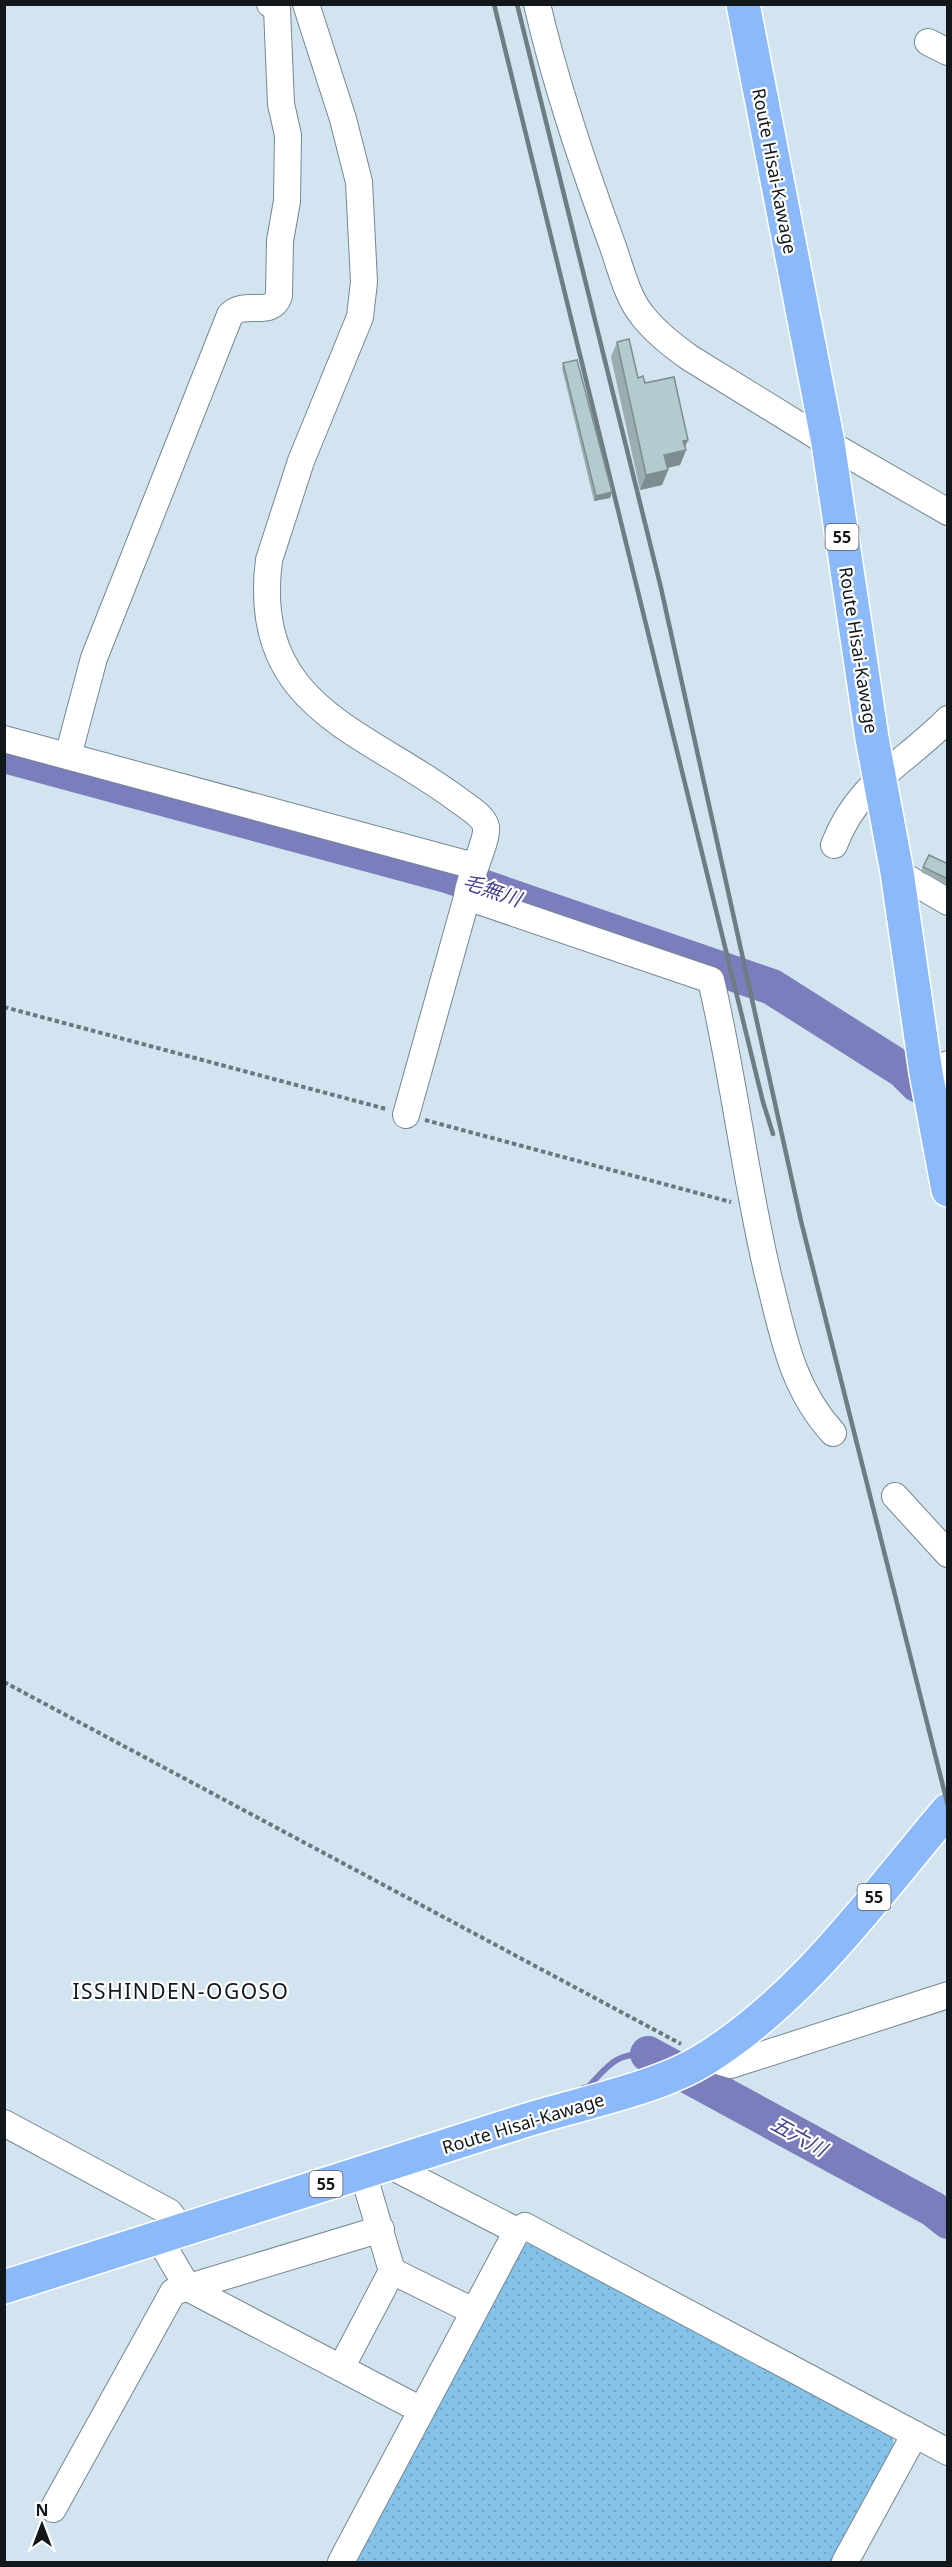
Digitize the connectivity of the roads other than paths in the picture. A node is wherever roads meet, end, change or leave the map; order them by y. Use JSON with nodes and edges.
{"nodes":[{"id":1,"x":537,"y":4,"type":"edge"},
{"id":2,"x":743,"y":4,"type":"edge"},
{"id":3,"x":273,"y":7,"type":"edge"},
{"id":4,"x":307,"y":9,"type":"edge"},
{"id":5,"x":828,"y":443,"type":"junction"},
{"id":6,"x":948,"y":512,"type":"edge"},
{"id":7,"x":948,"y":719,"type":"edge"},
{"id":8,"x":4,"y":739,"type":"edge"},
{"id":9,"x":68,"y":756,"type":"junction"},
{"id":10,"x":880,"y":779,"type":"junction"},
{"id":11,"x":834,"y":845,"type":"dead end"},
{"id":12,"x":897,"y":872,"type":"junction"},
{"id":13,"x":470,"y":882,"type":"junction"},
{"id":14,"x":948,"y":902,"type":"edge"},
{"id":15,"x":937,"y":1068,"type":"edge"},
{"id":16,"x":406,"y":1115,"type":"road end"},
{"id":17,"x":948,"y":1190,"type":"edge"},
{"id":18,"x":833,"y":1433,"type":"dead end"},
{"id":19,"x":895,"y":1496,"type":"dead end"},
{"id":20,"x":948,"y":1554,"type":"edge"},
{"id":21,"x":948,"y":1810,"type":"edge"},
{"id":22,"x":948,"y":1995,"type":"edge"},
{"id":23,"x":767,"y":2013,"type":"junction"},
{"id":24,"x":788,"y":2047,"type":"junction"},
{"id":25,"x":705,"y":2059,"type":"junction"},
{"id":26,"x":4,"y":2123,"type":"edge"},
{"id":27,"x":376,"y":2169,"type":"junction"},
{"id":28,"x":171,"y":2225,"type":"junction"},
{"id":29,"x":381,"y":2229,"type":"junction"},
{"id":30,"x":517,"y":2231,"type":"junction"},
{"id":31,"x":392,"y":2271,"type":"junction"},
{"id":32,"x":4,"y":2287,"type":"edge"},
{"id":33,"x":188,"y":2288,"type":"junction"},
{"id":34,"x":473,"y":2311,"type":"junction"},
{"id":35,"x":341,"y":2368,"type":"junction"},
{"id":36,"x":421,"y":2410,"type":"junction"},
{"id":37,"x":915,"y":2434,"type":"junction"},
{"id":38,"x":948,"y":2452,"type":"edge"},
{"id":39,"x":53,"y":2509,"type":"dead end"},
{"id":40,"x":341,"y":2562,"type":"edge"},
{"id":41,"x":845,"y":2562,"type":"edge"}],
"edges":[{"from":1,"to":5,"type":"street"},
{"from":2,"to":5,"type":"main road","name":"Route Hisai-Kawage","number":"55"},
{"from":3,"to":4,"type":"street"},
{"from":3,"to":9,"type":"street"},
{"from":4,"to":13,"type":"street"},
{"from":5,"to":6,"type":"street"},
{"from":5,"to":10,"type":"main road","name":"Route Hisai-Kawage","number":"55"},
{"from":7,"to":10,"type":"street"},
{"from":8,"to":9,"type":"street"},
{"from":9,"to":13,"type":"street"},
{"from":10,"to":11,"type":"street"},
{"from":10,"to":12,"type":"main road","name":"Route Hisai-Kawage","number":"55"},
{"from":12,"to":14,"type":"street"},
{"from":12,"to":15,"type":"main road","name":"Route Hisai-Kawage","number":"55"},
{"from":13,"to":16,"type":"street"},
{"from":13,"to":18,"type":"street"},
{"from":15,"to":17,"type":"main road","name":"Route Hisai-Kawage","number":"55"},
{"from":19,"to":20,"type":"street"},
{"from":21,"to":23,"type":"main road","name":"Route Hisai-Kawage","number":"55"},
{"from":22,"to":24,"type":"street"},
{"from":23,"to":24,"type":"street"},
{"from":23,"to":25,"type":"main road","name":"Route Hisai-Kawage","number":"55"},
{"from":24,"to":25,"type":"street"},
{"from":25,"to":27,"type":"main road","name":"Route Hisai-Kawage","number":"55"},
{"from":26,"to":28,"type":"street"},
{"from":27,"to":28,"type":"main road","name":"Route Hisai-Kawage","number":"55"},
{"from":27,"to":29,"type":"street"},
{"from":27,"to":30,"type":"street"},
{"from":28,"to":32,"type":"main road","name":"Route Hisai-Kawage","number":"55"},
{"from":28,"to":33,"type":"street"},
{"from":29,"to":31,"type":"street"},
{"from":29,"to":33,"type":"street"},
{"from":30,"to":34,"type":"street"},
{"from":30,"to":37,"type":"street"},
{"from":31,"to":34,"type":"street"},
{"from":31,"to":35,"type":"street"},
{"from":33,"to":35,"type":"street"},
{"from":33,"to":39,"type":"street"},
{"from":34,"to":36,"type":"street"},
{"from":35,"to":36,"type":"street"},
{"from":36,"to":40,"type":"street"},
{"from":37,"to":38,"type":"street"},
{"from":37,"to":41,"type":"street"}]}
